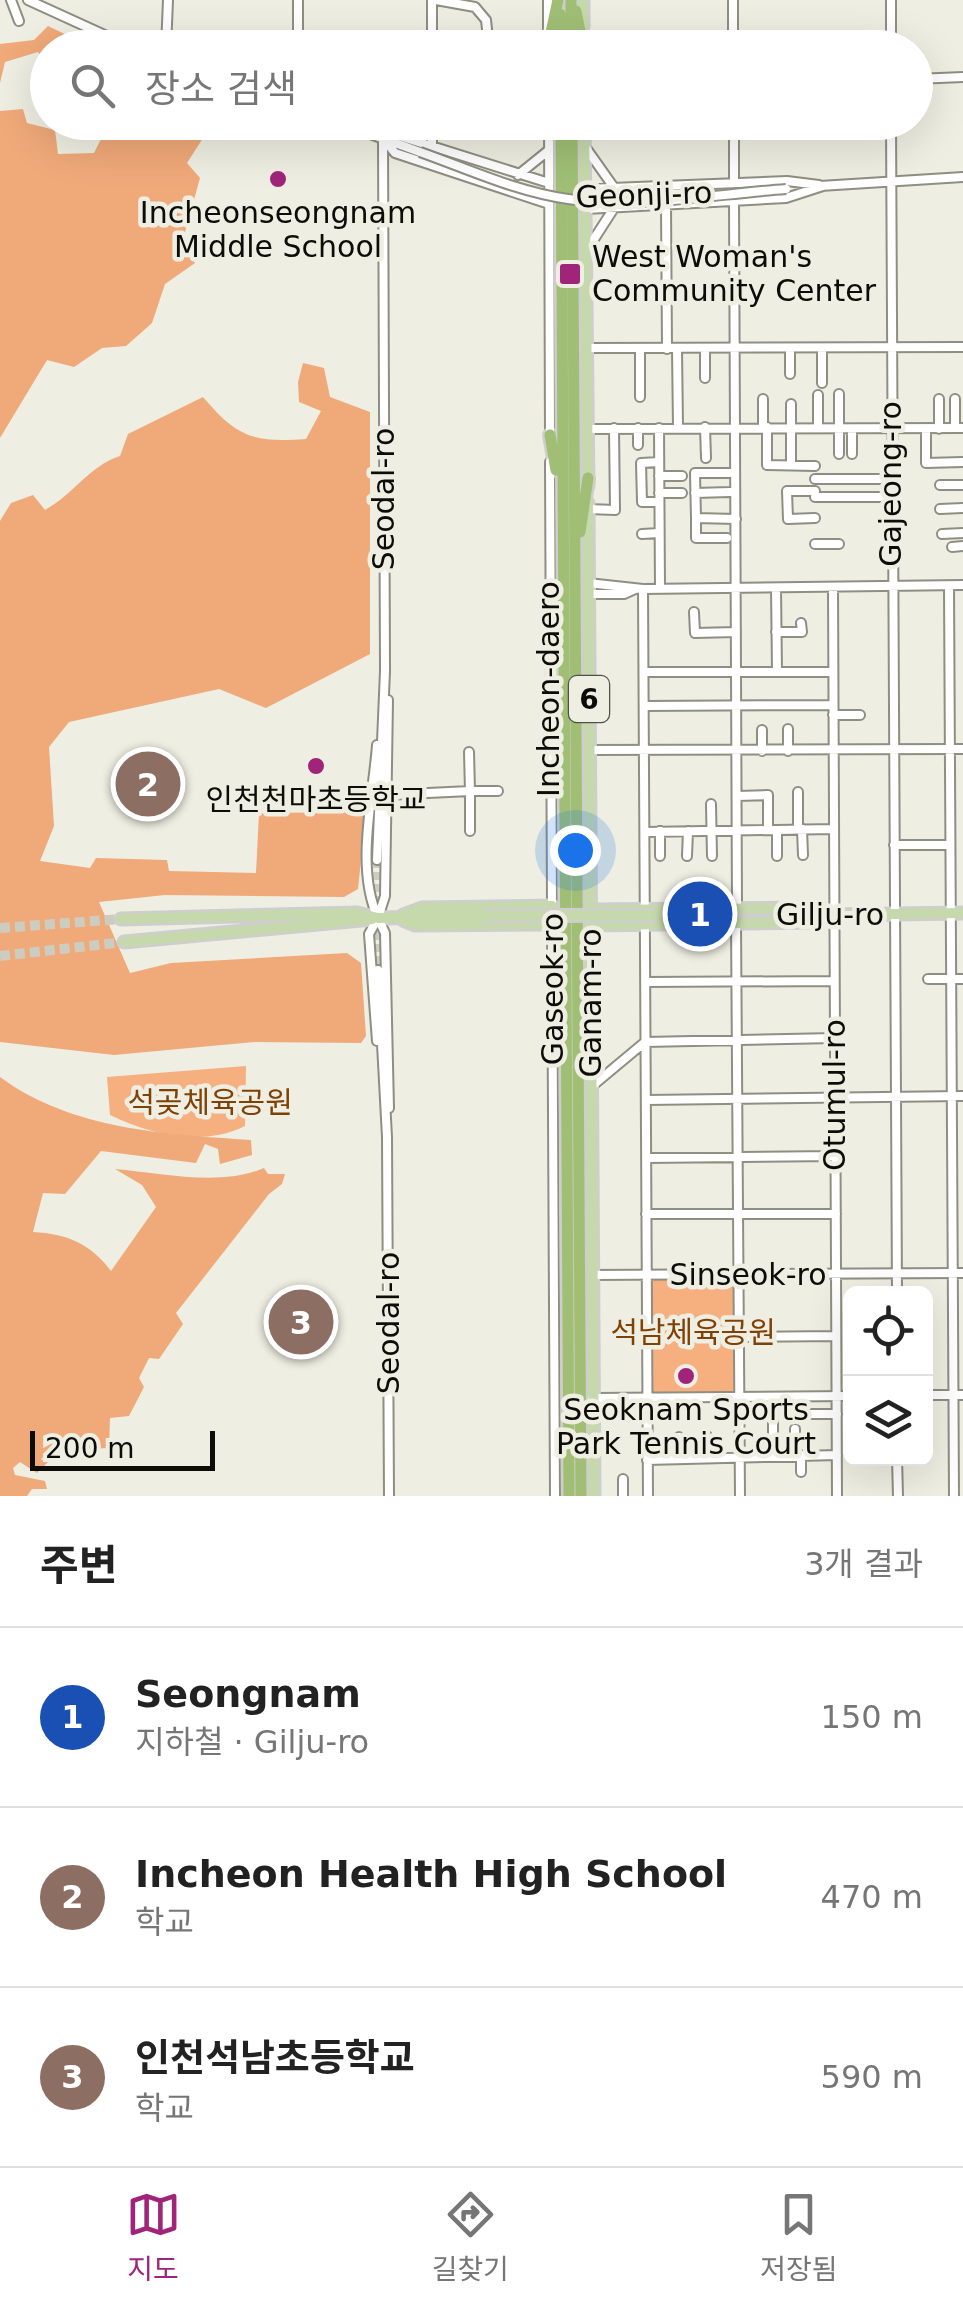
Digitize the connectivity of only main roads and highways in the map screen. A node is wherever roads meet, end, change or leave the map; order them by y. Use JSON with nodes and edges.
{"nodes":[{"id":1,"x":559,"y":0,"type":"edge"},
{"id":2,"x":572,"y":0,"type":"edge"},
{"id":3,"x":583,"y":0,"type":"edge"},
{"id":4,"x":552,"y":30,"type":"edge"},
{"id":5,"x":560,"y":30,"type":"edge"},
{"id":6,"x":576,"y":30,"type":"edge"},
{"id":7,"x":580,"y":30,"type":"edge"},
{"id":8,"x":560,"y":140,"type":"edge"},
{"id":9,"x":572,"y":140,"type":"edge"},
{"id":10,"x":584,"y":140,"type":"edge"},
{"id":11,"x":550,"y":435,"type":"road end"},
{"id":12,"x":588,"y":478,"type":"junction"},
{"id":13,"x":562,"y":513,"type":"junction"},
{"id":14,"x":584,"y":586,"type":"junction"},
{"id":15,"x":552,"y":904,"type":"road end"},
{"id":16,"x":590,"y":910,"type":"junction"},
{"id":17,"x":957,"y":913,"type":"edge"},
{"id":18,"x":834,"y":915,"type":"junction"},
{"id":19,"x":378,"y":918,"type":"junction"},
{"id":20,"x":398,"y":918,"type":"junction"},
{"id":21,"x":121,"y":919,"type":"tunnel mouth"},
{"id":22,"x":552,"y":924,"type":"road end"},
{"id":23,"x":590,"y":924,"type":"junction"},
{"id":24,"x":124,"y":942,"type":"tunnel mouth"},
{"id":25,"x":569,"y":1496,"type":"edge"},
{"id":26,"x":580,"y":1496,"type":"edge"},
{"id":27,"x":594,"y":1496,"type":"edge"}],
"edges":[{"from":1,"to":4,"type":"highway"},
{"from":1,"to":5,"type":"highway"},
{"from":2,"to":6,"type":"highway"},
{"from":3,"to":7,"type":"main road"},
{"from":8,"to":13,"type":"highway","name":"Incheon-daero"},
{"from":9,"to":14,"type":"highway","name":"Incheon-daero"},
{"from":10,"to":12,"type":"main road","name":"Ganam-ro","number":"6"},
{"from":11,"to":13,"type":"highway"},
{"from":12,"to":14,"type":"highway"},
{"from":12,"to":14,"type":"main road","name":"Ganam-ro","number":"6"},
{"from":13,"to":25,"type":"highway","name":"Incheon-daero"},
{"from":14,"to":16,"type":"main road","name":"Ganam-ro","number":"6"},
{"from":14,"to":26,"type":"highway","name":"Incheon-daero"},
{"from":15,"to":20,"type":"main road","name":"Gilju-ro"},
{"from":16,"to":18,"type":"main road"},
{"from":16,"to":23,"type":"main road","name":"Ganam-ro","number":"6"},
{"from":17,"to":18,"type":"main road","name":"Gilju-ro"},
{"from":18,"to":20,"type":"main road","name":"Gilju-ro","bridge":true},
{"from":18,"to":23,"type":"main road"},
{"from":19,"to":20,"type":"main road","name":"Gilju-ro"},
{"from":19,"to":21,"type":"main road","name":"Gilju-ro"},
{"from":19,"to":24,"type":"main road","name":"Gilju-ro"},
{"from":20,"to":22,"type":"main road","name":"Gilju-ro"},
{"from":23,"to":27,"type":"main road","name":"Ganam-ro","number":"6"}]}
